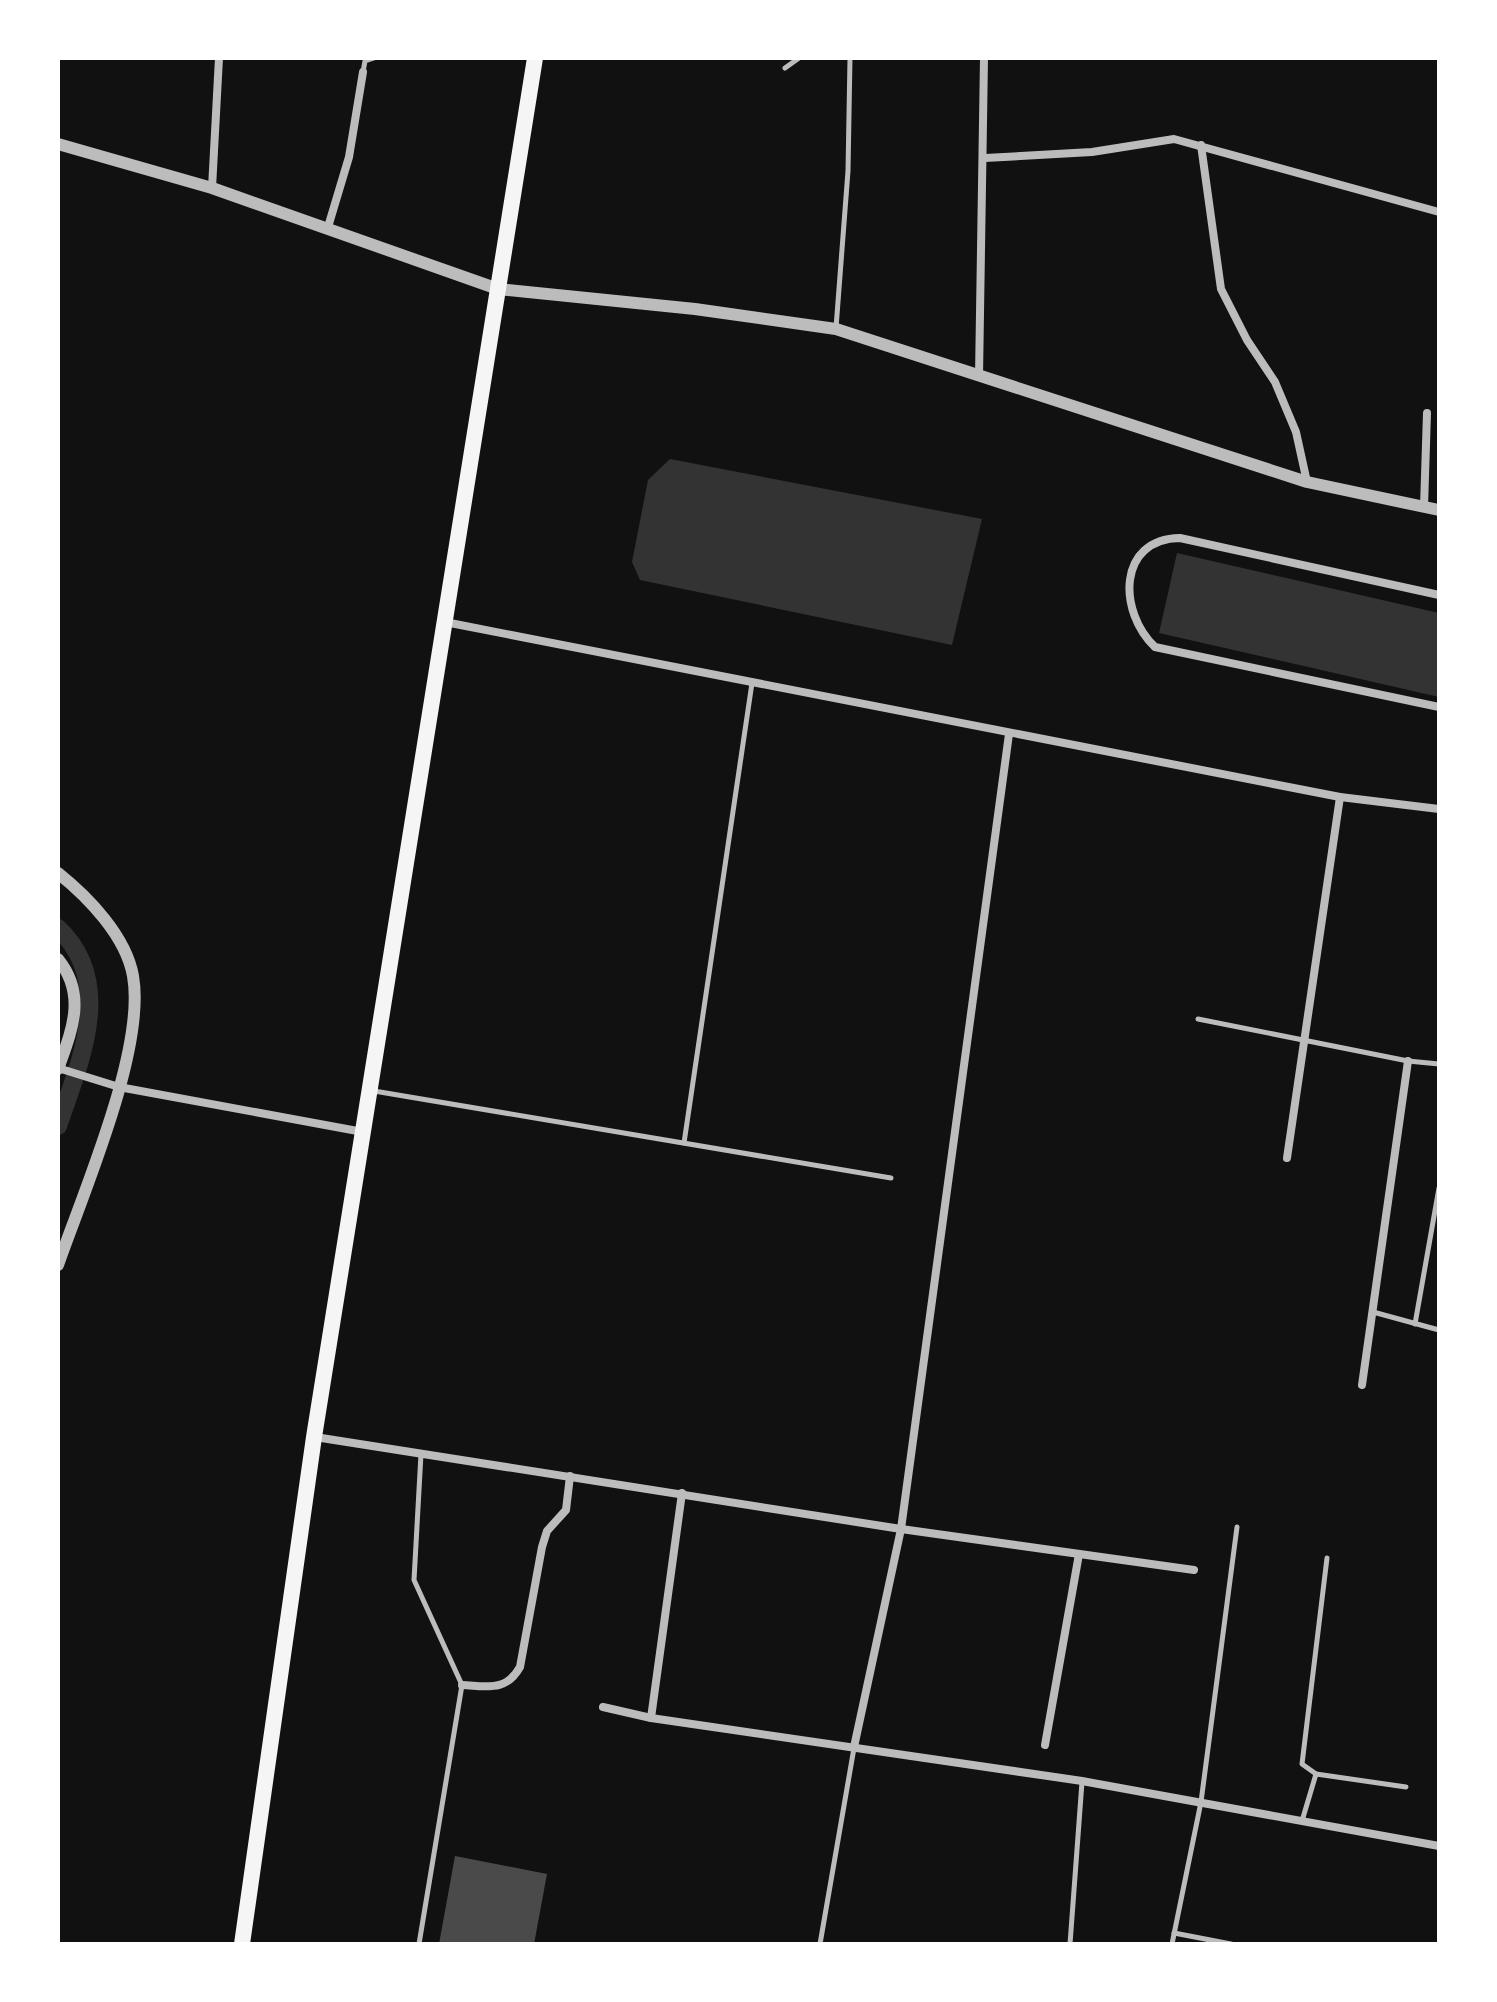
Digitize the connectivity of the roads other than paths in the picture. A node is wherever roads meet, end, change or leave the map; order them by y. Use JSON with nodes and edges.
{"nodes":[{"id":1,"x":219,"y":58,"type":"edge"},
{"id":2,"x":374,"y":58,"type":"edge"},
{"id":3,"x":535,"y":58,"type":"edge"},
{"id":4,"x":799,"y":58,"type":"edge"},
{"id":5,"x":850,"y":58,"type":"edge"},
{"id":6,"x":984,"y":58,"type":"edge"},
{"id":7,"x":785,"y":68,"type":"dead end"},
{"id":8,"x":363,"y":72,"type":"joint"},
{"id":9,"x":58,"y":144,"type":"edge"},
{"id":10,"x":1201,"y":145,"type":"junction"},
{"id":11,"x":985,"y":158,"type":"junction"},
{"id":12,"x":212,"y":188,"type":"junction"},
{"id":13,"x":1439,"y":212,"type":"edge"},
{"id":14,"x":328,"y":227,"type":"junction"},
{"id":15,"x":498,"y":289,"type":"junction"},
{"id":16,"x":836,"y":329,"type":"junction"},
{"id":17,"x":979,"y":377,"type":"junction"},
{"id":18,"x":1427,"y":413,"type":"dead end"},
{"id":19,"x":1307,"y":482,"type":"junction"},
{"id":20,"x":1424,"y":507,"type":"junction"},
{"id":21,"x":1439,"y":510,"type":"edge"},
{"id":22,"x":1439,"y":595,"type":"edge"},
{"id":23,"x":444,"y":622,"type":"junction"},
{"id":24,"x":752,"y":683,"type":"junction"},
{"id":25,"x":1439,"y":707,"type":"edge"},
{"id":26,"x":1009,"y":734,"type":"junction"},
{"id":27,"x":1340,"y":797,"type":"junction"},
{"id":28,"x":1439,"y":809,"type":"edge"},
{"id":29,"x":58,"y":873,"type":"edge"},
{"id":30,"x":58,"y":959,"type":"edge"},
{"id":31,"x":1198,"y":1019,"type":"dead end"},
{"id":32,"x":1307,"y":1041,"type":"junction"},
{"id":33,"x":1408,"y":1061,"type":"junction"},
{"id":34,"x":1439,"y":1064,"type":"edge"},
{"id":35,"x":58,"y":1068,"type":"edge"},
{"id":36,"x":119,"y":1087,"type":"junction"},
{"id":37,"x":369,"y":1091,"type":"junction"},
{"id":38,"x":363,"y":1132,"type":"junction"},
{"id":39,"x":684,"y":1143,"type":"junction"},
{"id":40,"x":1287,"y":1158,"type":"dead end"},
{"id":41,"x":891,"y":1178,"type":"dead end"},
{"id":42,"x":1439,"y":1188,"type":"edge"},
{"id":43,"x":58,"y":1265,"type":"edge"},
{"id":44,"x":1373,"y":1312,"type":"junction"},
{"id":45,"x":1415,"y":1324,"type":"junction"},
{"id":46,"x":1439,"y":1330,"type":"edge"},
{"id":47,"x":1362,"y":1385,"type":"dead end"},
{"id":48,"x":314,"y":1437,"type":"junction"},
{"id":49,"x":421,"y":1453,"type":"junction"},
{"id":50,"x":570,"y":1476,"type":"junction"},
{"id":51,"x":682,"y":1493,"type":"junction"},
{"id":52,"x":1237,"y":1527,"type":"dead end"},
{"id":53,"x":901,"y":1529,"type":"junction"},
{"id":54,"x":1079,"y":1554,"type":"junction"},
{"id":55,"x":1327,"y":1558,"type":"dead end"},
{"id":56,"x":1194,"y":1570,"type":"dead end"},
{"id":57,"x":462,"y":1685,"type":"junction"},
{"id":58,"x":603,"y":1707,"type":"dead end"},
{"id":59,"x":651,"y":1718,"type":"junction"},
{"id":60,"x":1045,"y":1745,"type":"dead end"},
{"id":61,"x":854,"y":1747,"type":"junction"},
{"id":62,"x":1316,"y":1774,"type":"junction"},
{"id":63,"x":1082,"y":1781,"type":"junction"},
{"id":64,"x":1406,"y":1787,"type":"dead end"},
{"id":65,"x":1201,"y":1802,"type":"junction"},
{"id":66,"x":1302,"y":1821,"type":"junction"},
{"id":67,"x":1439,"y":1846,"type":"edge"},
{"id":68,"x":1174,"y":1933,"type":"junction"},
{"id":69,"x":242,"y":1944,"type":"edge"},
{"id":70,"x":419,"y":1944,"type":"edge"},
{"id":71,"x":820,"y":1944,"type":"edge"},
{"id":72,"x":1070,"y":1944,"type":"edge"},
{"id":73,"x":1172,"y":1944,"type":"edge"},
{"id":74,"x":1231,"y":1944,"type":"edge"}],
"edges":[{"from":1,"to":12,"type":"street"},
{"from":2,"to":8,"type":"lane"},
{"from":3,"to":15,"type":"main road"},
{"from":4,"to":7,"type":"lane"},
{"from":5,"to":16,"type":"lane"},
{"from":6,"to":11,"type":"street"},
{"from":8,"to":14,"type":"street"},
{"from":9,"to":12,"type":"street"},
{"from":10,"to":11,"type":"street"},
{"from":10,"to":13,"type":"street"},
{"from":10,"to":19,"type":"street"},
{"from":11,"to":17,"type":"street"},
{"from":12,"to":14,"type":"street"},
{"from":14,"to":15,"type":"street"},
{"from":15,"to":16,"type":"street"},
{"from":15,"to":23,"type":"main road"},
{"from":16,"to":17,"type":"street"},
{"from":17,"to":19,"type":"street"},
{"from":18,"to":20,"type":"street"},
{"from":19,"to":20,"type":"street"},
{"from":20,"to":21,"type":"street"},
{"from":22,"to":25,"type":"street"},
{"from":23,"to":24,"type":"street"},
{"from":23,"to":37,"type":"main road"},
{"from":24,"to":26,"type":"street"},
{"from":24,"to":39,"type":"lane"},
{"from":26,"to":27,"type":"street"},
{"from":26,"to":53,"type":"street"},
{"from":27,"to":28,"type":"street"},
{"from":27,"to":32,"type":"street"},
{"from":29,"to":36,"type":"street"},
{"from":30,"to":35,"type":"street"},
{"from":31,"to":32,"type":"lane"},
{"from":32,"to":33,"type":"lane"},
{"from":32,"to":40,"type":"street"},
{"from":33,"to":34,"type":"lane"},
{"from":33,"to":44,"type":"street"},
{"from":35,"to":36,"type":"street"},
{"from":36,"to":38,"type":"street"},
{"from":36,"to":43,"type":"street"},
{"from":37,"to":38,"type":"main road"},
{"from":37,"to":39,"type":"lane"},
{"from":38,"to":48,"type":"main road"},
{"from":39,"to":41,"type":"lane"},
{"from":42,"to":45,"type":"lane"},
{"from":44,"to":45,"type":"lane"},
{"from":44,"to":47,"type":"street"},
{"from":45,"to":46,"type":"lane"},
{"from":48,"to":49,"type":"street"},
{"from":48,"to":69,"type":"main road"},
{"from":49,"to":50,"type":"street"},
{"from":49,"to":57,"type":"lane"},
{"from":50,"to":51,"type":"street"},
{"from":50,"to":57,"type":"street"},
{"from":51,"to":53,"type":"street"},
{"from":51,"to":59,"type":"street"},
{"from":52,"to":65,"type":"lane"},
{"from":53,"to":54,"type":"street"},
{"from":53,"to":61,"type":"street"},
{"from":54,"to":56,"type":"street"},
{"from":54,"to":60,"type":"street"},
{"from":55,"to":62,"type":"lane"},
{"from":57,"to":70,"type":"lane"},
{"from":58,"to":59,"type":"street"},
{"from":59,"to":61,"type":"street"},
{"from":61,"to":63,"type":"street"},
{"from":61,"to":71,"type":"lane"},
{"from":62,"to":64,"type":"lane"},
{"from":62,"to":66,"type":"lane"},
{"from":63,"to":65,"type":"street"},
{"from":63,"to":72,"type":"lane"},
{"from":65,"to":66,"type":"street"},
{"from":65,"to":68,"type":"lane"},
{"from":66,"to":67,"type":"street"},
{"from":68,"to":73,"type":"lane"},
{"from":68,"to":74,"type":"lane"}]}
